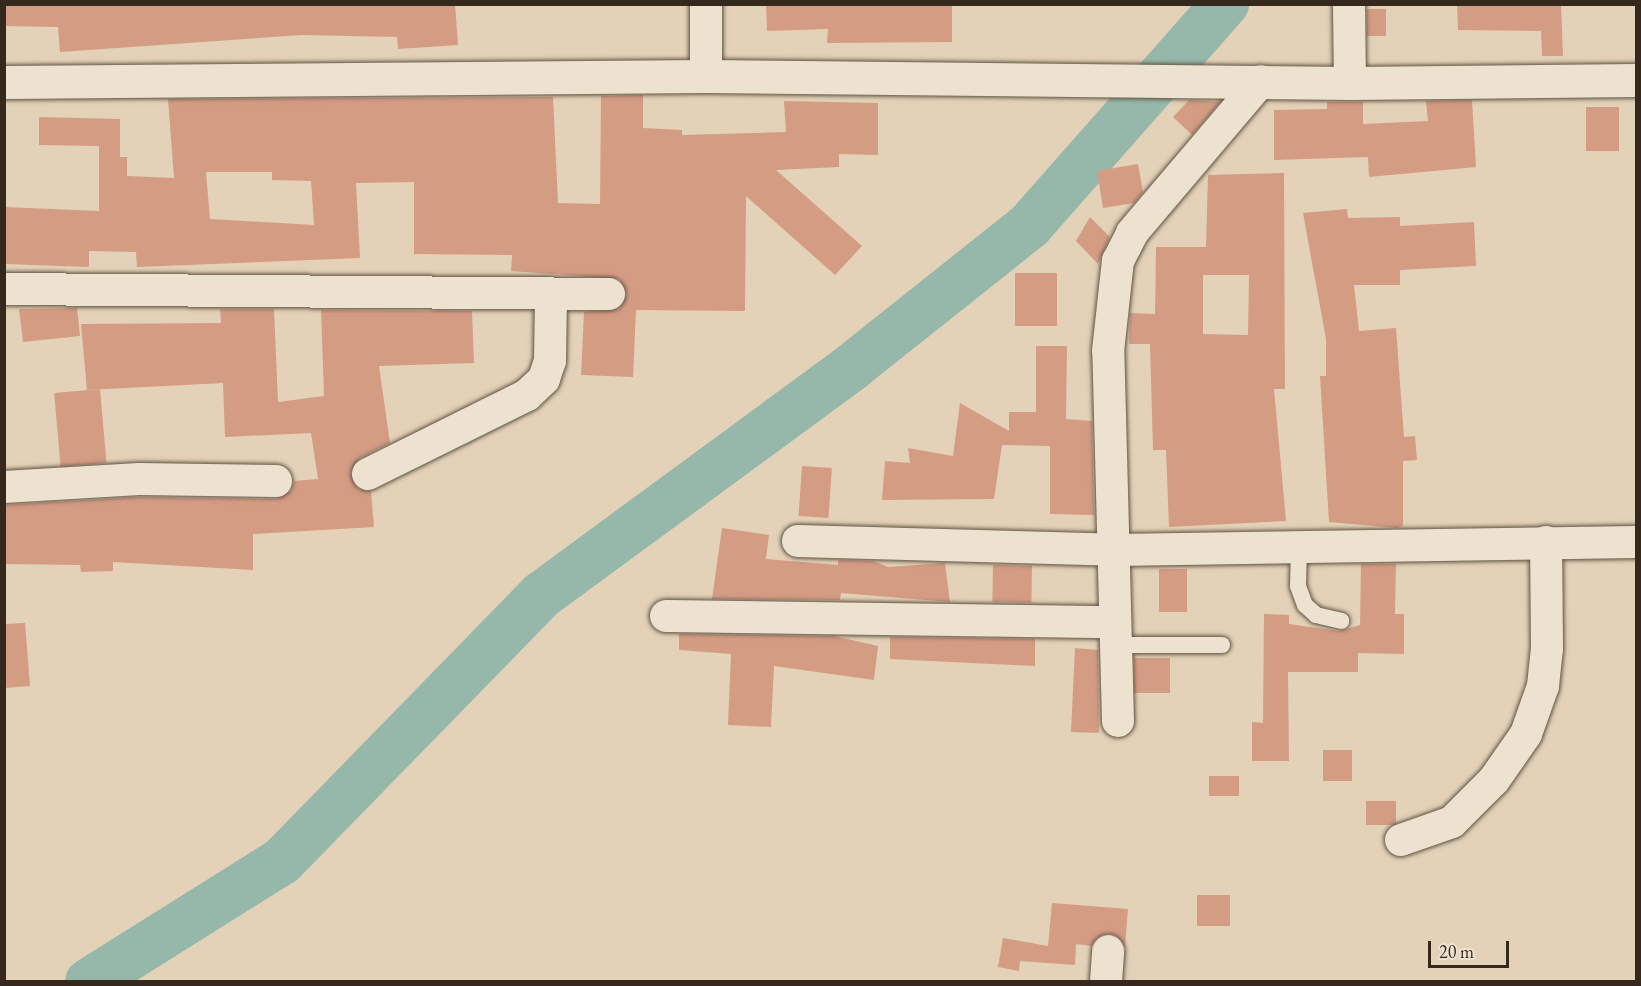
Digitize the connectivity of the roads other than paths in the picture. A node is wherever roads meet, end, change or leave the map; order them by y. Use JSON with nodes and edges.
{"nodes":[{"id":1,"x":706,"y":4,"type":"edge"},
{"id":2,"x":1349,"y":4,"type":"edge"},
{"id":3,"x":706,"y":76,"type":"junction"},
{"id":4,"x":1636,"y":80,"type":"edge"},
{"id":5,"x":1261,"y":81,"type":"junction"},
{"id":6,"x":4,"y":82,"type":"edge"},
{"id":7,"x":1350,"y":83,"type":"junction"},
{"id":8,"x":4,"y":289,"type":"edge"},
{"id":9,"x":551,"y":294,"type":"junction"},
{"id":10,"x":609,"y":294,"type":"dead end"},
{"id":11,"x":368,"y":474,"type":"dead end"},
{"id":12,"x":276,"y":481,"type":"dead end"},
{"id":13,"x":4,"y":487,"type":"edge"},
{"id":14,"x":798,"y":541,"type":"dead end"},
{"id":15,"x":1546,"y":542,"type":"junction"},
{"id":16,"x":1636,"y":542,"type":"edge"},
{"id":17,"x":1299,"y":546,"type":"junction"},
{"id":18,"x":1115,"y":550,"type":"junction"},
{"id":19,"x":666,"y":616,"type":"dead end"},
{"id":20,"x":1341,"y":621,"type":"dead end"},
{"id":21,"x":1115,"y":633,"type":"junction"},
{"id":22,"x":1222,"y":645,"type":"dead end"},
{"id":23,"x":1118,"y":721,"type":"dead end"},
{"id":24,"x":1401,"y":840,"type":"dead end"}],
"edges":[{"from":1,"to":3,"type":"street"},
{"from":2,"to":7,"type":"street"},
{"from":3,"to":5,"type":"street"},
{"from":3,"to":6,"type":"street"},
{"from":4,"to":7,"type":"street"},
{"from":5,"to":7,"type":"street"},
{"from":5,"to":18,"type":"street"},
{"from":8,"to":9,"type":"street"},
{"from":9,"to":10,"type":"street"},
{"from":9,"to":11,"type":"street"},
{"from":12,"to":13,"type":"street"},
{"from":14,"to":18,"type":"street"},
{"from":15,"to":16,"type":"street"},
{"from":15,"to":17,"type":"street"},
{"from":15,"to":24,"type":"street"},
{"from":17,"to":18,"type":"street"},
{"from":17,"to":20,"type":"lane"},
{"from":18,"to":21,"type":"street"},
{"from":19,"to":21,"type":"street"},
{"from":21,"to":22,"type":"lane"},
{"from":21,"to":23,"type":"street"}]}
